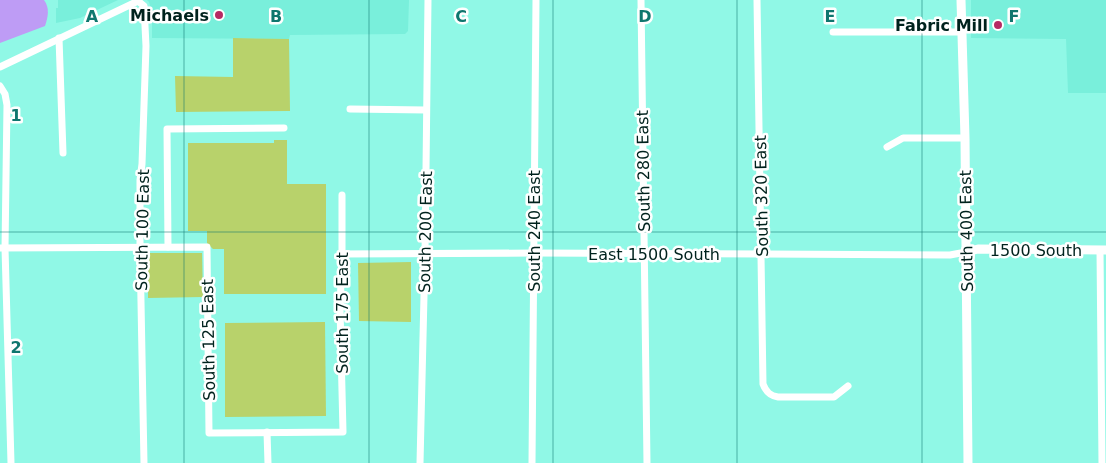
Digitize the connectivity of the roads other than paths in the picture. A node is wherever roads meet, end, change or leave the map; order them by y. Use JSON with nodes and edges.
{"nodes":[{"id":1,"x":428,"y":0,"type":"edge"},
{"id":2,"x":536,"y":0,"type":"edge"},
{"id":3,"x":641,"y":0,"type":"edge"},
{"id":4,"x":757,"y":0,"type":"edge"},
{"id":5,"x":961,"y":0,"type":"edge"},
{"id":6,"x":138,"y":1,"type":"edge"},
{"id":7,"x":833,"y":32,"type":"dead end"},
{"id":8,"x":963,"y":32,"type":"junction"},
{"id":9,"x":59,"y":38,"type":"junction"},
{"id":10,"x":0,"y":67,"type":"edge"},
{"id":11,"x":0,"y":86,"type":"edge"},
{"id":12,"x":350,"y":109,"type":"dead end"},
{"id":13,"x":426,"y":110,"type":"junction"},
{"id":14,"x":284,"y":128,"type":"dead end"},
{"id":15,"x":965,"y":138,"type":"junction"},
{"id":16,"x":887,"y":147,"type":"dead end"},
{"id":17,"x":62,"y":154,"type":"dead end"},
{"id":18,"x":342,"y":195,"type":"dead end"},
{"id":19,"x":168,"y":247,"type":"junction"},
{"id":20,"x":3,"y":248,"type":"edge"},
{"id":21,"x":140,"y":248,"type":"junction"},
{"id":22,"x":1103,"y":250,"type":"edge"},
{"id":23,"x":966,"y":252,"type":"junction"},
{"id":24,"x":534,"y":253,"type":"junction"},
{"id":25,"x":342,"y":254,"type":"junction"},
{"id":26,"x":425,"y":254,"type":"junction"},
{"id":27,"x":645,"y":254,"type":"junction"},
{"id":28,"x":761,"y":254,"type":"junction"},
{"id":29,"x":848,"y":386,"type":"dead end"},
{"id":30,"x":267,"y":432,"type":"junction"},
{"id":31,"x":11,"y":463,"type":"edge"},
{"id":32,"x":144,"y":463,"type":"edge"},
{"id":33,"x":268,"y":463,"type":"edge"},
{"id":34,"x":420,"y":463,"type":"edge"},
{"id":35,"x":532,"y":463,"type":"edge"},
{"id":36,"x":647,"y":463,"type":"edge"},
{"id":37,"x":968,"y":463,"type":"edge"},
{"id":38,"x":1102,"y":463,"type":"edge"}],
"edges":[{"from":1,"to":13,"type":"street","name":"South 200 East"},
{"from":2,"to":24,"type":"street","name":"South 240 East"},
{"from":3,"to":27,"type":"street","name":"South 280 East"},
{"from":4,"to":28,"type":"street","name":"South 320 East"},
{"from":5,"to":8,"type":"street","name":"South 400 East"},
{"from":6,"to":9,"type":"street"},
{"from":6,"to":21,"type":"street","name":"South 100 East"},
{"from":7,"to":8,"type":"street"},
{"from":8,"to":15,"type":"street","name":"South 400 East"},
{"from":9,"to":10,"type":"street"},
{"from":9,"to":17,"type":"street"},
{"from":11,"to":20,"type":"street"},
{"from":12,"to":13,"type":"street"},
{"from":13,"to":26,"type":"street","name":"South 200 East"},
{"from":14,"to":19,"type":"street"},
{"from":15,"to":16,"type":"street"},
{"from":15,"to":23,"type":"street","name":"South 400 East"},
{"from":18,"to":25,"type":"street","name":"South 175 East"},
{"from":19,"to":21,"type":"street"},
{"from":19,"to":30,"type":"street","name":"South 125 East"},
{"from":20,"to":21,"type":"street"},
{"from":20,"to":31,"type":"street"},
{"from":21,"to":32,"type":"street","name":"South 100 East"},
{"from":22,"to":23,"type":"street","name":"1500 South"},
{"from":22,"to":38,"type":"street"},
{"from":23,"to":28,"type":"street","name":"East 1500 South"},
{"from":23,"to":37,"type":"street","name":"South 400 East"},
{"from":24,"to":26,"type":"street","name":"East 1500 South"},
{"from":24,"to":27,"type":"street","name":"East 1500 South"},
{"from":24,"to":35,"type":"street","name":"South 240 East"},
{"from":25,"to":26,"type":"street","name":"East 1500 South"},
{"from":25,"to":30,"type":"street","name":"South 175 East"},
{"from":26,"to":34,"type":"street","name":"South 200 East"},
{"from":27,"to":28,"type":"street","name":"East 1500 South"},
{"from":27,"to":36,"type":"street","name":"South 280 East"},
{"from":28,"to":29,"type":"street","name":"South 320 East"},
{"from":30,"to":33,"type":"street"}]}
